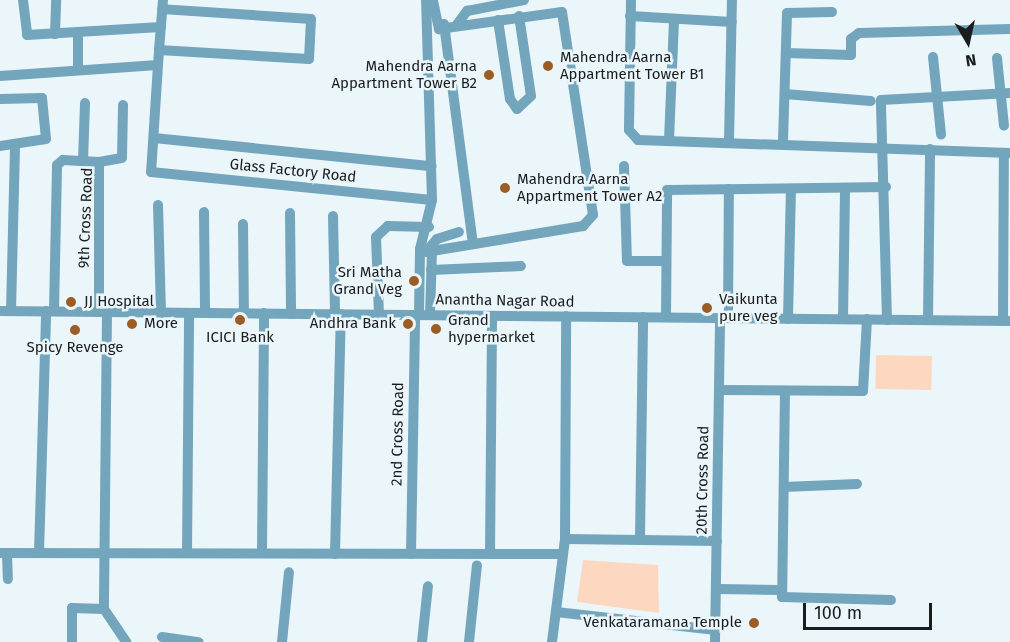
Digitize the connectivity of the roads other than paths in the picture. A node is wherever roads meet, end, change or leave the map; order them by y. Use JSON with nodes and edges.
{"nodes":[{"id":1,"x":23,"y":0,"type":"edge"},
{"id":2,"x":56,"y":0,"type":"edge"},
{"id":3,"x":426,"y":0,"type":"edge"},
{"id":4,"x":439,"y":0,"type":"edge"},
{"id":5,"x":524,"y":0,"type":"edge"},
{"id":6,"x":631,"y":0,"type":"edge"},
{"id":7,"x":732,"y":0,"type":"edge"},
{"id":8,"x":163,"y":5,"type":"edge"},
{"id":9,"x":832,"y":12,"type":"dead end"},
{"id":10,"x":519,"y":16,"type":"junction"},
{"id":11,"x":630,"y":16,"type":"junction"},
{"id":12,"x":674,"y":19,"type":"junction"},
{"id":13,"x":498,"y":20,"type":"junction"},
{"id":14,"x":732,"y":22,"type":"junction"},
{"id":15,"x":456,"y":26,"type":"junction"},
{"id":16,"x":161,"y":27,"type":"junction"},
{"id":17,"x":445,"y":28,"type":"junction"},
{"id":18,"x":1010,"y":28,"type":"edge"},
{"id":19,"x":78,"y":33,"type":"junction"},
{"id":20,"x":55,"y":34,"type":"junction"},
{"id":21,"x":159,"y":50,"type":"junction"},
{"id":22,"x":786,"y":53,"type":"junction"},
{"id":23,"x":933,"y":57,"type":"dead end"},
{"id":24,"x":997,"y":58,"type":"dead end"},
{"id":25,"x":158,"y":65,"type":"junction"},
{"id":26,"x":78,"y":70,"type":"junction"},
{"id":27,"x":0,"y":76,"type":"edge"},
{"id":28,"x":1005,"y":93,"type":"edge"},
{"id":29,"x":785,"y":94,"type":"junction"},
{"id":30,"x":937,"y":97,"type":"junction"},
{"id":31,"x":0,"y":99,"type":"edge"},
{"id":32,"x":871,"y":102,"type":"dead end"},
{"id":33,"x":85,"y":103,"type":"dead end"},
{"id":34,"x":123,"y":105,"type":"dead end"},
{"id":35,"x":1004,"y":126,"type":"dead end"},
{"id":36,"x":941,"y":135,"type":"dead end"},
{"id":37,"x":154,"y":138,"type":"junction"},
{"id":38,"x":669,"y":140,"type":"junction"},
{"id":39,"x":729,"y":141,"type":"junction"},
{"id":40,"x":783,"y":141,"type":"junction"},
{"id":41,"x":0,"y":146,"type":"edge"},
{"id":42,"x":15,"y":146,"type":"junction"},
{"id":43,"x":884,"y":148,"type":"junction"},
{"id":44,"x":930,"y":149,"type":"junction"},
{"id":45,"x":1007,"y":153,"type":"edge"},
{"id":46,"x":83,"y":161,"type":"junction"},
{"id":47,"x":99,"y":162,"type":"junction"},
{"id":48,"x":432,"y":166,"type":"junction"},
{"id":49,"x":624,"y":166,"type":"dead end"},
{"id":50,"x":845,"y":188,"type":"junction"},
{"id":51,"x":886,"y":188,"type":"junction"},
{"id":52,"x":729,"y":189,"type":"junction"},
{"id":53,"x":791,"y":189,"type":"junction"},
{"id":54,"x":432,"y":200,"type":"junction"},
{"id":55,"x":158,"y":205,"type":"dead end"},
{"id":56,"x":204,"y":212,"type":"dead end"},
{"id":57,"x":290,"y":213,"type":"dead end"},
{"id":58,"x":333,"y":216,"type":"dead end"},
{"id":59,"x":243,"y":224,"type":"dead end"},
{"id":60,"x":429,"y":227,"type":"junction"},
{"id":61,"x":459,"y":232,"type":"dead end"},
{"id":62,"x":473,"y":244,"type":"junction"},
{"id":63,"x":432,"y":251,"type":"junction"},
{"id":64,"x":420,"y":253,"type":"junction"},
{"id":65,"x":666,"y":261,"type":"junction"},
{"id":66,"x":521,"y":267,"type":"dead end"},
{"id":67,"x":431,"y":270,"type":"junction"},
{"id":68,"x":5,"y":311,"type":"edge"},
{"id":69,"x":50,"y":311,"type":"junction"},
{"id":70,"x":103,"y":312,"type":"junction"},
{"id":71,"x":161,"y":313,"type":"junction"},
{"id":72,"x":189,"y":313,"type":"junction"},
{"id":73,"x":205,"y":313,"type":"junction"},
{"id":74,"x":244,"y":313,"type":"junction"},
{"id":75,"x":264,"y":314,"type":"junction"},
{"id":76,"x":291,"y":314,"type":"junction"},
{"id":77,"x":338,"y":314,"type":"junction"},
{"id":78,"x":379,"y":315,"type":"junction"},
{"id":79,"x":422,"y":315,"type":"junction"},
{"id":80,"x":492,"y":316,"type":"junction"},
{"id":81,"x":566,"y":316,"type":"junction"},
{"id":82,"x":643,"y":317,"type":"junction"},
{"id":83,"x":666,"y":317,"type":"junction"},
{"id":84,"x":724,"y":318,"type":"junction"},
{"id":85,"x":788,"y":319,"type":"junction"},
{"id":86,"x":843,"y":319,"type":"junction"},
{"id":87,"x":867,"y":319,"type":"junction"},
{"id":88,"x":887,"y":320,"type":"junction"},
{"id":89,"x":928,"y":320,"type":"junction"},
{"id":90,"x":1006,"y":321,"type":"edge"},
{"id":91,"x":719,"y":390,"type":"junction"},
{"id":92,"x":784,"y":390,"type":"junction"},
{"id":93,"x":857,"y":484,"type":"dead end"},
{"id":94,"x":784,"y":487,"type":"junction"},
{"id":95,"x":565,"y":539,"type":"junction"},
{"id":96,"x":640,"y":539,"type":"junction"},
{"id":97,"x":717,"y":541,"type":"junction"},
{"id":98,"x":39,"y":553,"type":"junction"},
{"id":99,"x":104,"y":553,"type":"junction"},
{"id":100,"x":187,"y":553,"type":"junction"},
{"id":101,"x":262,"y":553,"type":"junction"},
{"id":102,"x":3,"y":554,"type":"edge"},
{"id":103,"x":335,"y":554,"type":"junction"},
{"id":104,"x":411,"y":554,"type":"junction"},
{"id":105,"x":490,"y":554,"type":"junction"},
{"id":106,"x":561,"y":554,"type":"junction"},
{"id":107,"x":477,"y":565,"type":"dead end"},
{"id":108,"x":288,"y":573,"type":"dead end"},
{"id":109,"x":8,"y":579,"type":"dead end"},
{"id":110,"x":428,"y":586,"type":"dead end"},
{"id":111,"x":718,"y":590,"type":"junction"},
{"id":112,"x":779,"y":590,"type":"dead end"},
{"id":113,"x":891,"y":600,"type":"dead end"},
{"id":114,"x":104,"y":609,"type":"junction"},
{"id":115,"x":556,"y":612,"type":"junction"},
{"id":116,"x":716,"y":630,"type":"junction"},
{"id":117,"x":162,"y":637,"type":"dead end"},
{"id":118,"x":72,"y":642,"type":"edge"},
{"id":119,"x":126,"y":642,"type":"edge"},
{"id":120,"x":199,"y":642,"type":"edge"},
{"id":121,"x":282,"y":642,"type":"edge"},
{"id":122,"x":422,"y":642,"type":"edge"},
{"id":123,"x":469,"y":642,"type":"edge"},
{"id":124,"x":552,"y":642,"type":"edge"},
{"id":125,"x":715,"y":642,"type":"edge"}],
"edges":[{"from":1,"to":20,"type":"street"},
{"from":2,"to":20,"type":"street"},
{"from":3,"to":17,"type":"street"},
{"from":3,"to":48,"type":"street"},
{"from":4,"to":17,"type":"street"},
{"from":5,"to":15,"type":"street"},
{"from":6,"to":11,"type":"street"},
{"from":7,"to":14,"type":"street"},
{"from":8,"to":16,"type":"street"},
{"from":8,"to":21,"type":"street"},
{"from":9,"to":22,"type":"street"},
{"from":10,"to":13,"type":"street"},
{"from":10,"to":13,"type":"street"},
{"from":10,"to":62,"type":"street"},
{"from":11,"to":12,"type":"street"},
{"from":11,"to":38,"type":"street"},
{"from":12,"to":14,"type":"street"},
{"from":12,"to":38,"type":"street"},
{"from":13,"to":15,"type":"street"},
{"from":14,"to":39,"type":"street"},
{"from":15,"to":17,"type":"street"},
{"from":16,"to":19,"type":"street"},
{"from":16,"to":21,"type":"street"},
{"from":17,"to":62,"type":"street"},
{"from":18,"to":22,"type":"street"},
{"from":19,"to":20,"type":"street"},
{"from":19,"to":26,"type":"street"},
{"from":21,"to":25,"type":"street"},
{"from":22,"to":29,"type":"street"},
{"from":23,"to":30,"type":"street"},
{"from":24,"to":28,"type":"street"},
{"from":25,"to":26,"type":"street"},
{"from":25,"to":37,"type":"street"},
{"from":26,"to":27,"type":"street"},
{"from":28,"to":30,"type":"street"},
{"from":28,"to":35,"type":"street"},
{"from":29,"to":32,"type":"street"},
{"from":29,"to":40,"type":"street"},
{"from":30,"to":36,"type":"street"},
{"from":30,"to":43,"type":"street"},
{"from":31,"to":42,"type":"street"},
{"from":33,"to":46,"type":"street"},
{"from":34,"to":47,"type":"street","name":"9th Cross Road"},
{"from":37,"to":48,"type":"street","name":"Glass Factory Road"},
{"from":37,"to":54,"type":"street","name":"Glass Factory Road"},
{"from":38,"to":39,"type":"street"},
{"from":39,"to":40,"type":"street"},
{"from":40,"to":43,"type":"street"},
{"from":41,"to":42,"type":"street"},
{"from":42,"to":68,"type":"street"},
{"from":43,"to":44,"type":"street"},
{"from":43,"to":51,"type":"street"},
{"from":44,"to":45,"type":"street"},
{"from":44,"to":89,"type":"street"},
{"from":45,"to":90,"type":"street"},
{"from":46,"to":47,"type":"street"},
{"from":46,"to":69,"type":"street"},
{"from":47,"to":70,"type":"street","name":"9th Cross Road"},
{"from":48,"to":54,"type":"street"},
{"from":49,"to":65,"type":"street"},
{"from":50,"to":51,"type":"street"},
{"from":50,"to":53,"type":"street"},
{"from":50,"to":86,"type":"street"},
{"from":51,"to":88,"type":"street"},
{"from":52,"to":53,"type":"street"},
{"from":52,"to":65,"type":"street"},
{"from":52,"to":84,"type":"street","name":"20th Cross Road"},
{"from":53,"to":85,"type":"street"},
{"from":54,"to":60,"type":"street"},
{"from":55,"to":71,"type":"street"},
{"from":56,"to":73,"type":"street"},
{"from":57,"to":76,"type":"street"},
{"from":58,"to":77,"type":"street"},
{"from":59,"to":74,"type":"street"},
{"from":60,"to":64,"type":"street"},
{"from":60,"to":78,"type":"street"},
{"from":61,"to":63,"type":"street"},
{"from":62,"to":63,"type":"street"},
{"from":63,"to":64,"type":"street"},
{"from":63,"to":67,"type":"street"},
{"from":64,"to":79,"type":"street"},
{"from":65,"to":83,"type":"street"},
{"from":66,"to":67,"type":"street"},
{"from":67,"to":79,"type":"street"},
{"from":68,"to":69,"type":"street","name":"Anantha Nagar Road"},
{"from":69,"to":70,"type":"street","name":"Anantha Nagar Road"},
{"from":69,"to":98,"type":"street"},
{"from":70,"to":71,"type":"street","name":"Anantha Nagar Road"},
{"from":70,"to":99,"type":"street","name":"9th Cross Road"},
{"from":71,"to":72,"type":"street","name":"Anantha Nagar Road"},
{"from":72,"to":73,"type":"street","name":"Anantha Nagar Road"},
{"from":72,"to":100,"type":"street"},
{"from":73,"to":74,"type":"street","name":"Anantha Nagar Road"},
{"from":74,"to":75,"type":"street","name":"Anantha Nagar Road"},
{"from":75,"to":76,"type":"street","name":"Anantha Nagar Road"},
{"from":75,"to":101,"type":"street"},
{"from":76,"to":77,"type":"street","name":"Anantha Nagar Road"},
{"from":77,"to":78,"type":"street","name":"Anantha Nagar Road"},
{"from":77,"to":103,"type":"street"},
{"from":78,"to":79,"type":"street","name":"Anantha Nagar Road"},
{"from":79,"to":80,"type":"street","name":"Anantha Nagar Road"},
{"from":79,"to":104,"type":"street","name":"2nd Cross Road"},
{"from":80,"to":81,"type":"street","name":"Anantha Nagar Road"},
{"from":80,"to":105,"type":"street"},
{"from":81,"to":82,"type":"street","name":"Anantha Nagar Road"},
{"from":81,"to":95,"type":"street"},
{"from":82,"to":83,"type":"street","name":"Anantha Nagar Road"},
{"from":82,"to":96,"type":"street"},
{"from":83,"to":84,"type":"street","name":"Anantha Nagar Road"},
{"from":84,"to":85,"type":"street","name":"Anantha Nagar Road"},
{"from":84,"to":91,"type":"street","name":"20th Cross Road"},
{"from":85,"to":86,"type":"street","name":"Anantha Nagar Road"},
{"from":86,"to":87,"type":"street","name":"Anantha Nagar Road"},
{"from":87,"to":88,"type":"street","name":"Anantha Nagar Road"},
{"from":87,"to":92,"type":"street"},
{"from":88,"to":89,"type":"street","name":"Anantha Nagar Road"},
{"from":89,"to":90,"type":"street","name":"Anantha Nagar Road"},
{"from":91,"to":92,"type":"street"},
{"from":91,"to":97,"type":"street","name":"20th Cross Road"},
{"from":92,"to":94,"type":"street"},
{"from":93,"to":94,"type":"street"},
{"from":94,"to":113,"type":"street"},
{"from":95,"to":96,"type":"street"},
{"from":95,"to":106,"type":"street"},
{"from":96,"to":97,"type":"street"},
{"from":97,"to":111,"type":"street","name":"20th Cross Road"},
{"from":98,"to":99,"type":"street"},
{"from":98,"to":102,"type":"street"},
{"from":99,"to":100,"type":"street"},
{"from":99,"to":114,"type":"street","name":"9th Cross Road"},
{"from":100,"to":101,"type":"street"},
{"from":101,"to":103,"type":"street"},
{"from":102,"to":109,"type":"street"},
{"from":103,"to":104,"type":"street"},
{"from":104,"to":105,"type":"street"},
{"from":105,"to":106,"type":"street"},
{"from":106,"to":115,"type":"street"},
{"from":107,"to":123,"type":"street"},
{"from":108,"to":121,"type":"street"},
{"from":110,"to":122,"type":"street"},
{"from":111,"to":112,"type":"street"},
{"from":111,"to":116,"type":"street","name":"20th Cross Road"},
{"from":114,"to":118,"type":"street"},
{"from":114,"to":119,"type":"street"},
{"from":115,"to":116,"type":"street"},
{"from":115,"to":124,"type":"street"},
{"from":116,"to":125,"type":"street","name":"20th Cross Road"},
{"from":117,"to":120,"type":"street"}]}
